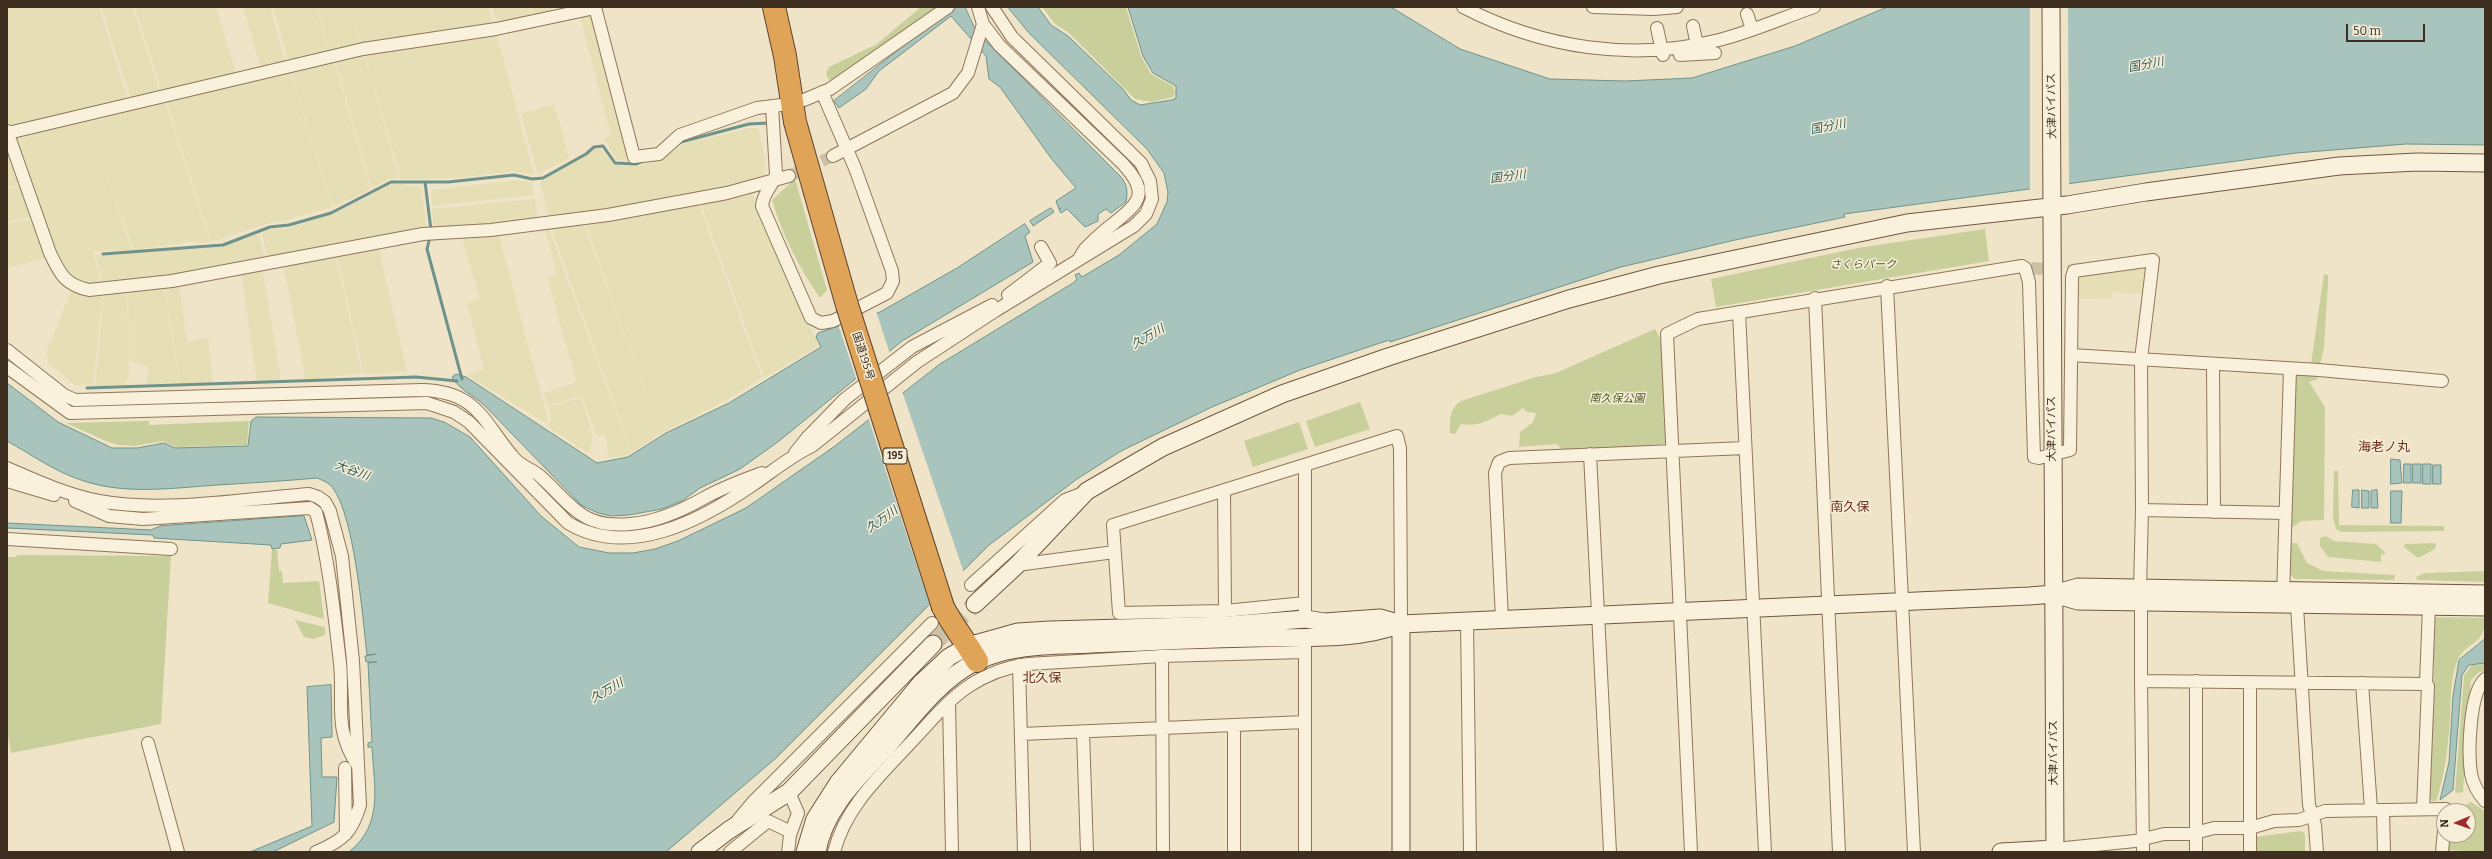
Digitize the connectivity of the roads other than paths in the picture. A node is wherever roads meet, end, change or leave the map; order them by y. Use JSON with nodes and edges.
{"nodes":[{"id":1,"x":774,"y":7,"type":"edge"},
{"id":2,"x":948,"y":7,"type":"edge"},
{"id":3,"x":978,"y":7,"type":"edge"},
{"id":4,"x":992,"y":7,"type":"edge"},
{"id":5,"x":1463,"y":7,"type":"edge"},
{"id":6,"x":1593,"y":7,"type":"edge"},
{"id":7,"x":1677,"y":7,"type":"edge"},
{"id":8,"x":1814,"y":7,"type":"edge"},
{"id":9,"x":2051,"y":7,"type":"edge"},
{"id":10,"x":595,"y":8,"type":"edge"},
{"id":11,"x":1747,"y":14,"type":"dead end"},
{"id":12,"x":1693,"y":26,"type":"dead end"},
{"id":13,"x":982,"y":27,"type":"junction"},
{"id":14,"x":1657,"y":28,"type":"dead end"},
{"id":15,"x":1752,"y":29,"type":"junction"},
{"id":16,"x":1697,"y":45,"type":"junction"},
{"id":17,"x":1661,"y":50,"type":"junction"},
{"id":18,"x":1715,"y":53,"type":"dead end"},
{"id":19,"x":798,"y":100,"type":"junction"},
{"id":20,"x":7,"y":132,"type":"edge"},
{"id":21,"x":846,"y":148,"type":"junction"},
{"id":22,"x":833,"y":156,"type":"tunnel mouth"},
{"id":23,"x":2485,"y":163,"type":"edge"},
{"id":24,"x":789,"y":176,"type":"tunnel mouth"},
{"id":25,"x":774,"y":180,"type":"junction"},
{"id":26,"x":2052,"y":207,"type":"junction"},
{"id":27,"x":1041,"y":247,"type":"dead end"},
{"id":28,"x":1078,"y":261,"type":"junction"},
{"id":29,"x":1887,"y":286,"type":"junction"},
{"id":30,"x":1814,"y":298,"type":"junction"},
{"id":31,"x":993,"y":308,"type":"junction"},
{"id":32,"x":1739,"y":312,"type":"junction"},
{"id":33,"x":7,"y":350,"type":"edge"},
{"id":34,"x":2071,"y":355,"type":"junction"},
{"id":35,"x":2141,"y":359,"type":"junction"},
{"id":36,"x":2213,"y":364,"type":"junction"},
{"id":37,"x":7,"y":367,"type":"edge"},
{"id":38,"x":2290,"y":369,"type":"junction"},
{"id":39,"x":2442,"y":381,"type":"dead end"},
{"id":40,"x":1745,"y":448,"type":"junction"},
{"id":41,"x":1671,"y":451,"type":"junction"},
{"id":42,"x":794,"y":454,"type":"junction"},
{"id":43,"x":1590,"y":454,"type":"junction"},
{"id":44,"x":2052,"y":456,"type":"junction"},
{"id":45,"x":1305,"y":466,"type":"junction"},
{"id":46,"x":7,"y":468,"type":"edge"},
{"id":47,"x":772,"y":470,"type":"junction"},
{"id":48,"x":7,"y":481,"type":"edge"},
{"id":49,"x":1224,"y":490,"type":"junction"},
{"id":50,"x":1087,"y":491,"type":"junction"},
{"id":51,"x":63,"y":494,"type":"junction"},
{"id":52,"x":2142,"y":510,"type":"junction"},
{"id":53,"x":2214,"y":512,"type":"junction"},
{"id":54,"x":2285,"y":513,"type":"junction"},
{"id":55,"x":7,"y":538,"type":"edge"},
{"id":56,"x":172,"y":549,"type":"dead end"},
{"id":57,"x":1114,"y":552,"type":"junction"},
{"id":58,"x":1017,"y":565,"type":"junction"},
{"id":59,"x":2054,"y":594,"type":"junction"},
{"id":60,"x":2485,"y":594,"type":"edge"},
{"id":61,"x":2140,"y":595,"type":"junction"},
{"id":62,"x":2287,"y":601,"type":"junction"},
{"id":63,"x":1902,"y":602,"type":"junction"},
{"id":64,"x":955,"y":603,"type":"junction"},
{"id":65,"x":1828,"y":605,"type":"junction"},
{"id":66,"x":2429,"y":606,"type":"junction"},
{"id":67,"x":2485,"y":607,"type":"edge"},
{"id":68,"x":1752,"y":608,"type":"junction"},
{"id":69,"x":1225,"y":611,"type":"junction"},
{"id":70,"x":1305,"y":611,"type":"junction"},
{"id":71,"x":1679,"y":612,"type":"junction"},
{"id":72,"x":1598,"y":615,"type":"junction"},
{"id":73,"x":1502,"y":619,"type":"junction"},
{"id":74,"x":1467,"y":621,"type":"junction"},
{"id":75,"x":1401,"y":624,"type":"junction"},
{"id":76,"x":933,"y":644,"type":"tunnel mouth"},
{"id":77,"x":1304,"y":644,"type":"junction"},
{"id":78,"x":973,"y":654,"type":"junction"},
{"id":79,"x":1162,"y":656,"type":"junction"},
{"id":80,"x":1019,"y":665,"type":"junction"},
{"id":81,"x":2485,"y":678,"type":"edge"},
{"id":82,"x":2141,"y":680,"type":"junction"},
{"id":83,"x":2196,"y":681,"type":"junction"},
{"id":84,"x":2250,"y":682,"type":"junction"},
{"id":85,"x":2301,"y":682,"type":"junction"},
{"id":86,"x":2362,"y":683,"type":"junction"},
{"id":87,"x":2426,"y":684,"type":"junction"},
{"id":88,"x":949,"y":703,"type":"junction"},
{"id":89,"x":1305,"y":722,"type":"junction"},
{"id":90,"x":1234,"y":725,"type":"junction"},
{"id":91,"x":1162,"y":728,"type":"junction"},
{"id":92,"x":1084,"y":732,"type":"junction"},
{"id":93,"x":1021,"y":734,"type":"junction"},
{"id":94,"x":148,"y":743,"type":"dead end"},
{"id":95,"x":344,"y":768,"type":"dead end"},
{"id":96,"x":789,"y":792,"type":"junction"},
{"id":97,"x":2485,"y":801,"type":"edge"},
{"id":98,"x":2377,"y":809,"type":"junction"},
{"id":99,"x":2423,"y":809,"type":"junction"},
{"id":100,"x":2436,"y":809,"type":"edge"},
{"id":101,"x":2312,"y":816,"type":"junction"},
{"id":102,"x":2250,"y":828,"type":"junction"},
{"id":103,"x":729,"y":830,"type":"junction"},
{"id":104,"x":791,"y":832,"type":"junction"},
{"id":105,"x":2196,"y":833,"type":"junction"},
{"id":106,"x":346,"y":834,"type":"junction"},
{"id":107,"x":2142,"y":839,"type":"junction"},
{"id":108,"x":2054,"y":851,"type":"edge"},
{"id":109,"x":178,"y":852,"type":"edge"},
{"id":110,"x":316,"y":852,"type":"edge"},
{"id":111,"x":700,"y":852,"type":"edge"},
{"id":112,"x":730,"y":852,"type":"edge"},
{"id":113,"x":788,"y":852,"type":"edge"},
{"id":114,"x":805,"y":852,"type":"edge"},
{"id":115,"x":817,"y":852,"type":"edge"},
{"id":116,"x":834,"y":852,"type":"edge"},
{"id":117,"x":952,"y":852,"type":"edge"},
{"id":118,"x":1024,"y":852,"type":"edge"},
{"id":119,"x":1086,"y":852,"type":"edge"},
{"id":120,"x":1163,"y":852,"type":"edge"},
{"id":121,"x":1234,"y":852,"type":"edge"},
{"id":122,"x":1306,"y":852,"type":"edge"},
{"id":123,"x":1401,"y":852,"type":"edge"},
{"id":124,"x":1470,"y":852,"type":"edge"},
{"id":125,"x":1610,"y":852,"type":"edge"},
{"id":126,"x":1691,"y":852,"type":"edge"},
{"id":127,"x":1765,"y":852,"type":"edge"},
{"id":128,"x":1839,"y":852,"type":"edge"},
{"id":129,"x":1914,"y":852,"type":"edge"},
{"id":130,"x":2001,"y":852,"type":"edge"},
{"id":131,"x":2143,"y":852,"type":"edge"},
{"id":132,"x":2196,"y":852,"type":"edge"},
{"id":133,"x":2250,"y":852,"type":"edge"},
{"id":134,"x":2317,"y":852,"type":"edge"},
{"id":135,"x":2384,"y":852,"type":"edge"}],
"edges":[{"from":1,"to":19,"type":"highway","name":"国道195号","number":"195"},
{"from":2,"to":19,"type":"street"},
{"from":3,"to":13,"type":"street"},
{"from":4,"to":28,"type":"street"},
{"from":5,"to":17,"type":"street"},
{"from":6,"to":7,"type":"street"},
{"from":8,"to":15,"type":"street"},
{"from":9,"to":26,"type":"street","name":"大津バイパス"},
{"from":10,"to":19,"type":"street"},
{"from":10,"to":20,"type":"street"},
{"from":11,"to":15,"type":"street"},
{"from":12,"to":16,"type":"street"},
{"from":13,"to":21,"type":"street"},
{"from":13,"to":28,"type":"street"},
{"from":14,"to":17,"type":"street"},
{"from":15,"to":16,"type":"street"},
{"from":16,"to":17,"type":"street"},
{"from":17,"to":18,"type":"street"},
{"from":19,"to":21,"type":"street"},
{"from":19,"to":25,"type":"street"},
{"from":19,"to":64,"type":"highway","name":"国道195号","number":"195","bridge":true},
{"from":20,"to":25,"type":"street"},
{"from":21,"to":22,"type":"street"},
{"from":21,"to":25,"type":"street"},
{"from":23,"to":26,"type":"street"},
{"from":24,"to":25,"type":"street"},
{"from":26,"to":44,"type":"street","name":"大津バイパス"},
{"from":26,"to":50,"type":"street"},
{"from":27,"to":31,"type":"street"},
{"from":28,"to":31,"type":"street"},
{"from":29,"to":30,"type":"street"},
{"from":29,"to":44,"type":"street"},
{"from":29,"to":63,"type":"street"},
{"from":30,"to":32,"type":"street"},
{"from":30,"to":65,"type":"street"},
{"from":31,"to":42,"type":"street"},
{"from":31,"to":42,"type":"street"},
{"from":32,"to":40,"type":"street"},
{"from":32,"to":41,"type":"street"},
{"from":33,"to":47,"type":"street"},
{"from":34,"to":35,"type":"street"},
{"from":34,"to":35,"type":"street"},
{"from":34,"to":44,"type":"street"},
{"from":35,"to":36,"type":"street"},
{"from":35,"to":52,"type":"street"},
{"from":36,"to":38,"type":"street"},
{"from":36,"to":53,"type":"street"},
{"from":37,"to":47,"type":"street"},
{"from":38,"to":39,"type":"street"},
{"from":38,"to":54,"type":"street"},
{"from":40,"to":41,"type":"street"},
{"from":40,"to":68,"type":"street"},
{"from":41,"to":43,"type":"street"},
{"from":41,"to":71,"type":"street"},
{"from":42,"to":47,"type":"street"},
{"from":43,"to":72,"type":"street"},
{"from":43,"to":73,"type":"street"},
{"from":44,"to":59,"type":"street","name":"大津バイパス"},
{"from":45,"to":49,"type":"street"},
{"from":45,"to":70,"type":"street"},
{"from":45,"to":75,"type":"street"},
{"from":46,"to":51,"type":"street"},
{"from":48,"to":51,"type":"street"},
{"from":49,"to":57,"type":"street"},
{"from":49,"to":69,"type":"street"},
{"from":50,"to":58,"type":"street"},
{"from":50,"to":64,"type":"street"},
{"from":51,"to":106,"type":"street"},
{"from":52,"to":53,"type":"street"},
{"from":52,"to":61,"type":"street"},
{"from":53,"to":54,"type":"street"},
{"from":54,"to":62,"type":"street"},
{"from":55,"to":56,"type":"street"},
{"from":57,"to":58,"type":"street"},
{"from":57,"to":69,"type":"street"},
{"from":58,"to":64,"type":"street"},
{"from":59,"to":61,"type":"street"},
{"from":59,"to":63,"type":"street"},
{"from":59,"to":108,"type":"street","name":"大津バイパス"},
{"from":60,"to":62,"type":"street"},
{"from":61,"to":62,"type":"street"},
{"from":61,"to":82,"type":"street"},
{"from":62,"to":66,"type":"street"},
{"from":62,"to":85,"type":"street"},
{"from":63,"to":65,"type":"street"},
{"from":63,"to":129,"type":"street"},
{"from":64,"to":78,"type":"highway","name":"国道195号","number":"195"},
{"from":64,"to":103,"type":"street"},
{"from":65,"to":68,"type":"street"},
{"from":65,"to":128,"type":"street"},
{"from":66,"to":67,"type":"street"},
{"from":66,"to":87,"type":"street"},
{"from":68,"to":71,"type":"street"},
{"from":68,"to":127,"type":"street"},
{"from":69,"to":70,"type":"street"},
{"from":70,"to":75,"type":"street"},
{"from":70,"to":78,"type":"street"},
{"from":71,"to":72,"type":"street"},
{"from":71,"to":126,"type":"street"},
{"from":72,"to":73,"type":"street"},
{"from":72,"to":125,"type":"street"},
{"from":73,"to":74,"type":"street"},
{"from":74,"to":75,"type":"street"},
{"from":74,"to":124,"type":"street"},
{"from":75,"to":77,"type":"street"},
{"from":75,"to":123,"type":"street"},
{"from":76,"to":96,"type":"street"},
{"from":77,"to":78,"type":"street"},
{"from":77,"to":79,"type":"street"},
{"from":77,"to":89,"type":"street"},
{"from":78,"to":114,"type":"street"},
{"from":78,"to":115,"type":"street"},
{"from":79,"to":80,"type":"street"},
{"from":79,"to":91,"type":"street"},
{"from":80,"to":88,"type":"street"},
{"from":80,"to":93,"type":"street"},
{"from":81,"to":97,"type":"street"},
{"from":82,"to":83,"type":"street"},
{"from":82,"to":107,"type":"street"},
{"from":83,"to":84,"type":"street"},
{"from":83,"to":105,"type":"street"},
{"from":84,"to":85,"type":"street"},
{"from":84,"to":102,"type":"street"},
{"from":85,"to":86,"type":"street"},
{"from":85,"to":101,"type":"street"},
{"from":86,"to":87,"type":"street"},
{"from":86,"to":98,"type":"street"},
{"from":87,"to":99,"type":"street"},
{"from":88,"to":116,"type":"street"},
{"from":88,"to":117,"type":"street"},
{"from":89,"to":90,"type":"street"},
{"from":89,"to":122,"type":"street"},
{"from":90,"to":91,"type":"street"},
{"from":90,"to":121,"type":"street"},
{"from":91,"to":92,"type":"street"},
{"from":91,"to":120,"type":"street"},
{"from":92,"to":93,"type":"street"},
{"from":92,"to":119,"type":"street"},
{"from":93,"to":118,"type":"street"},
{"from":94,"to":109,"type":"street"},
{"from":95,"to":106,"type":"street"},
{"from":96,"to":103,"type":"street"},
{"from":96,"to":104,"type":"street"},
{"from":98,"to":99,"type":"street"},
{"from":98,"to":101,"type":"street"},
{"from":98,"to":135,"type":"street"},
{"from":99,"to":100,"type":"street"},
{"from":101,"to":102,"type":"street"},
{"from":101,"to":134,"type":"street"},
{"from":102,"to":105,"type":"street"},
{"from":102,"to":133,"type":"street"},
{"from":103,"to":111,"type":"street"},
{"from":104,"to":112,"type":"street"},
{"from":104,"to":113,"type":"street"},
{"from":105,"to":107,"type":"street"},
{"from":105,"to":132,"type":"street"},
{"from":106,"to":110,"type":"street"},
{"from":107,"to":108,"type":"street"},
{"from":107,"to":131,"type":"street"},
{"from":108,"to":130,"type":"street"}]}
